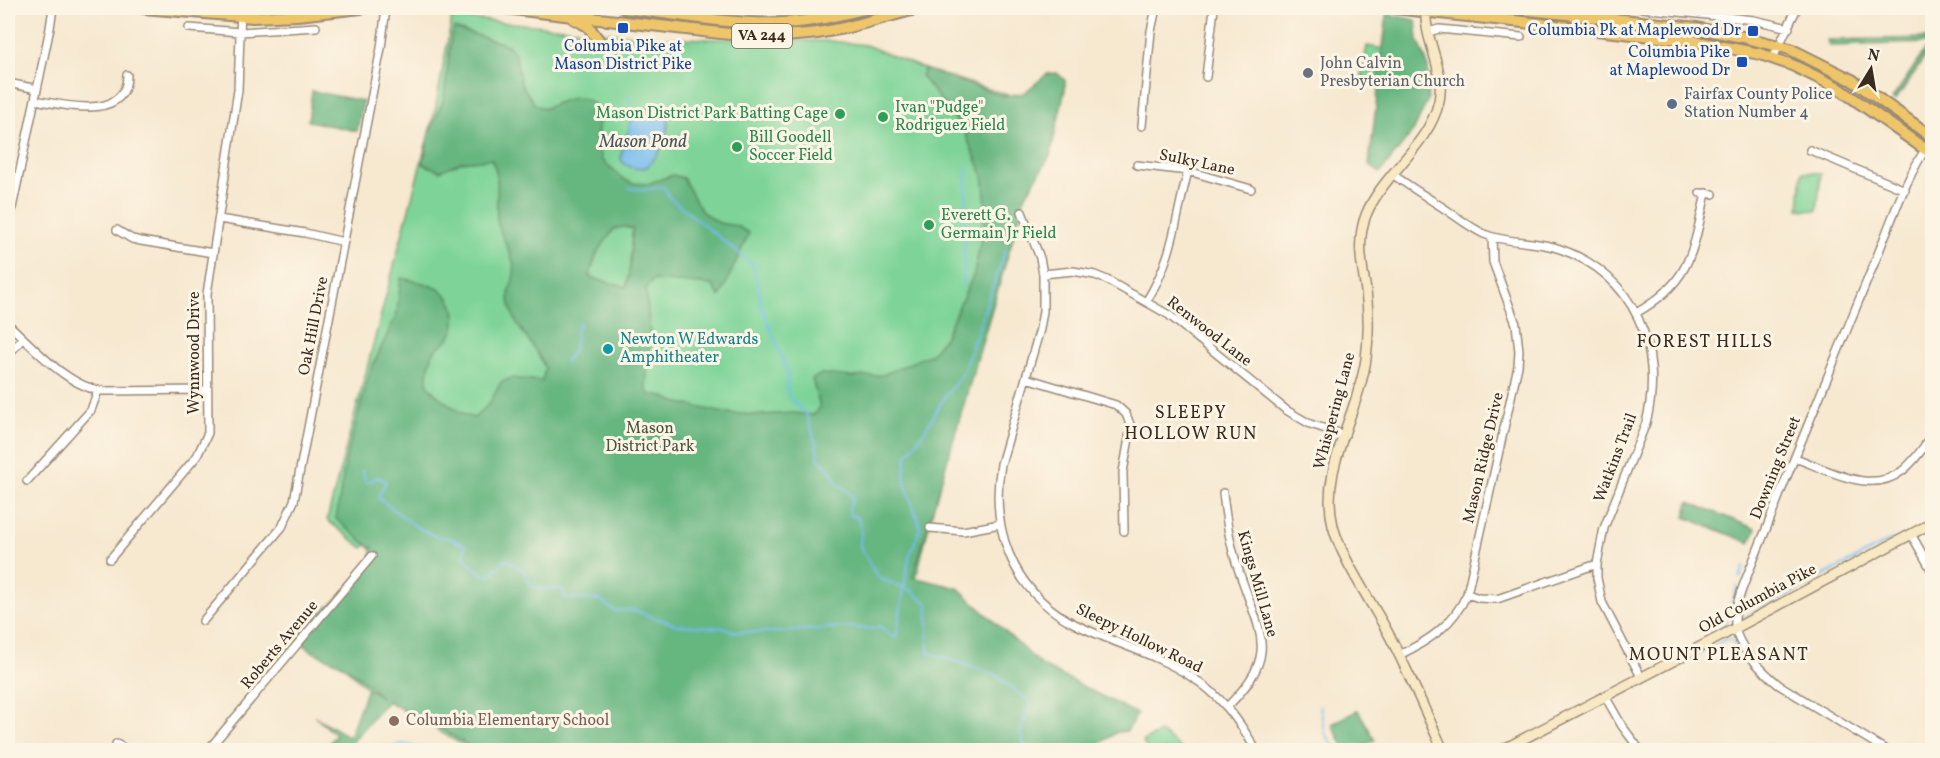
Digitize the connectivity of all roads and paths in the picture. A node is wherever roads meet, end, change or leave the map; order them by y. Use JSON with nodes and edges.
{"nodes":[{"id":1,"x":53,"y":8,"type":"edge"},
{"id":2,"x":143,"y":8,"type":"edge"},
{"id":3,"x":361,"y":8,"type":"edge"},
{"id":4,"x":386,"y":8,"type":"edge"},
{"id":5,"x":504,"y":8,"type":"edge"},
{"id":6,"x":624,"y":8,"type":"edge"},
{"id":7,"x":749,"y":8,"type":"edge"},
{"id":8,"x":791,"y":8,"type":"edge"},
{"id":9,"x":868,"y":8,"type":"edge"},
{"id":10,"x":920,"y":8,"type":"edge"},
{"id":11,"x":1156,"y":8,"type":"edge"},
{"id":12,"x":1214,"y":8,"type":"edge"},
{"id":13,"x":1394,"y":8,"type":"edge"},
{"id":14,"x":1511,"y":8,"type":"edge"},
{"id":15,"x":1642,"y":8,"type":"edge"},
{"id":16,"x":1797,"y":8,"type":"edge"},
{"id":17,"x":1426,"y":9,"type":"edge"},
{"id":18,"x":241,"y":12,"type":"edge"},
{"id":19,"x":564,"y":15,"type":"junction"},
{"id":20,"x":316,"y":27,"type":"dead end"},
{"id":21,"x":189,"y":28,"type":"dead end"},
{"id":22,"x":1789,"y":28,"type":"junction"},
{"id":23,"x":240,"y":32,"type":"junction"},
{"id":24,"x":1428,"y":32,"type":"junction"},
{"id":25,"x":1521,"y":37,"type":"dead end"},
{"id":26,"x":599,"y":40,"type":"dead end"},
{"id":27,"x":1779,"y":46,"type":"junction"},
{"id":28,"x":1773,"y":58,"type":"junction"},
{"id":29,"x":127,"y":75,"type":"dead end"},
{"id":30,"x":1206,"y":77,"type":"dead end"},
{"id":31,"x":8,"y":83,"type":"edge"},
{"id":32,"x":37,"y":89,"type":"junction"},
{"id":33,"x":35,"y":100,"type":"junction"},
{"id":34,"x":1142,"y":126,"type":"dead end"},
{"id":35,"x":1931,"y":145,"type":"edge"},
{"id":36,"x":1810,"y":150,"type":"dead end"},
{"id":37,"x":1137,"y":165,"type":"dead end"},
{"id":38,"x":1188,"y":171,"type":"junction"},
{"id":39,"x":1392,"y":174,"type":"junction"},
{"id":40,"x":1251,"y":189,"type":"dead end"},
{"id":41,"x":1905,"y":190,"type":"junction"},
{"id":42,"x":1706,"y":194,"type":"dead end"},
{"id":43,"x":1022,"y":212,"type":"dead end"},
{"id":44,"x":219,"y":219,"type":"junction"},
{"id":45,"x":8,"y":226,"type":"edge"},
{"id":46,"x":117,"y":230,"type":"dead end"},
{"id":47,"x":1492,"y":237,"type":"junction"},
{"id":48,"x":344,"y":242,"type":"junction"},
{"id":49,"x":213,"y":253,"type":"junction"},
{"id":50,"x":1043,"y":274,"type":"junction"},
{"id":51,"x":1146,"y":302,"type":"junction"},
{"id":52,"x":1636,"y":313,"type":"junction"},
{"id":53,"x":8,"y":324,"type":"edge"},
{"id":54,"x":23,"y":338,"type":"junction"},
{"id":55,"x":8,"y":356,"type":"edge"},
{"id":56,"x":1026,"y":378,"type":"junction"},
{"id":57,"x":207,"y":390,"type":"junction"},
{"id":58,"x":98,"y":391,"type":"junction"},
{"id":59,"x":1345,"y":435,"type":"junction"},
{"id":60,"x":1932,"y":435,"type":"edge"},
{"id":61,"x":1795,"y":458,"type":"junction"},
{"id":62,"x":27,"y":481,"type":"dead end"},
{"id":63,"x":1223,"y":493,"type":"dead end"},
{"id":64,"x":1932,"y":523,"type":"edge"},
{"id":65,"x":1000,"y":524,"type":"junction"},
{"id":66,"x":930,"y":528,"type":"dead end"},
{"id":67,"x":1124,"y":531,"type":"dead end"},
{"id":68,"x":1911,"y":534,"type":"junction"},
{"id":69,"x":372,"y":556,"type":"dead end"},
{"id":70,"x":110,"y":559,"type":"dead end"},
{"id":71,"x":1597,"y":564,"type":"junction"},
{"id":72,"x":1932,"y":571,"type":"edge"},
{"id":73,"x":1467,"y":594,"type":"junction"},
{"id":74,"x":203,"y":621,"type":"dead end"},
{"id":75,"x":1735,"y":629,"type":"junction"},
{"id":76,"x":1399,"y":655,"type":"junction"},
{"id":77,"x":1641,"y":678,"type":"junction"},
{"id":78,"x":1605,"y":696,"type":"junction"},
{"id":79,"x":1227,"y":707,"type":"junction"},
{"id":80,"x":116,"y":744,"type":"dead end"},
{"id":81,"x":128,"y":750,"type":"edge"},
{"id":82,"x":208,"y":750,"type":"edge"},
{"id":83,"x":1256,"y":750,"type":"edge"},
{"id":84,"x":1443,"y":750,"type":"edge"},
{"id":85,"x":1502,"y":750,"type":"edge"},
{"id":86,"x":1640,"y":750,"type":"edge"},
{"id":87,"x":1886,"y":750,"type":"edge"}],
"edges":[{"from":1,"to":32,"type":"street"},
{"from":2,"to":18,"type":"main road"},
{"from":3,"to":18,"type":"main road"},
{"from":4,"to":48,"type":"street","name":"Oak Hill Drive"},
{"from":5,"to":19,"type":"main road","number":"VA 244"},
{"from":6,"to":9,"type":"main road","number":"VA 244"},
{"from":7,"to":8,"type":"street"},
{"from":10,"to":19,"type":"main road","number":"VA 244"},
{"from":11,"to":34,"type":"street"},
{"from":12,"to":30,"type":"street"},
{"from":13,"to":17,"type":"main road"},
{"from":14,"to":27,"type":"main road"},
{"from":15,"to":22,"type":"street"},
{"from":16,"to":22,"type":"street"},
{"from":17,"to":24,"type":"street","name":"Whispering Lane"},
{"from":17,"to":28,"type":"main road"},
{"from":18,"to":23,"type":"street","name":"Wynnwood Drive"},
{"from":19,"to":26,"type":"main road"},
{"from":20,"to":23,"type":"street"},
{"from":21,"to":23,"type":"street"},
{"from":22,"to":27,"type":"street"},
{"from":23,"to":44,"type":"street","name":"Wynnwood Drive"},
{"from":24,"to":25,"type":"street"},
{"from":24,"to":39,"type":"street","name":"Whispering Lane"},
{"from":27,"to":28,"type":"street"},
{"from":27,"to":35,"type":"main road"},
{"from":28,"to":35,"type":"main road"},
{"from":29,"to":33,"type":"street"},
{"from":31,"to":32,"type":"street"},
{"from":32,"to":33,"type":"street"},
{"from":33,"to":45,"type":"street"},
{"from":35,"to":41,"type":"street","name":"Downing Street"},
{"from":36,"to":41,"type":"street"},
{"from":37,"to":38,"type":"street","name":"Sulky Lane"},
{"from":38,"to":40,"type":"street","name":"Sulky Lane"},
{"from":38,"to":51,"type":"street"},
{"from":39,"to":47,"type":"street","name":"Watkins Trail"},
{"from":39,"to":59,"type":"street","name":"Whispering Lane"},
{"from":41,"to":61,"type":"street","name":"Downing Street"},
{"from":42,"to":52,"type":"street"},
{"from":43,"to":50,"type":"street"},
{"from":44,"to":48,"type":"street"},
{"from":44,"to":49,"type":"street","name":"Wynnwood Drive"},
{"from":46,"to":49,"type":"street"},
{"from":47,"to":52,"type":"street","name":"Watkins Trail"},
{"from":47,"to":73,"type":"street","name":"Mason Ridge Drive"},
{"from":48,"to":74,"type":"street","name":"Oak Hill Drive"},
{"from":49,"to":57,"type":"street","name":"Wynnwood Drive"},
{"from":50,"to":51,"type":"street","name":"Renwood Lane"},
{"from":50,"to":56,"type":"street","name":"Sleepy Hollow Road"},
{"from":51,"to":59,"type":"street","name":"Renwood Lane"},
{"from":52,"to":71,"type":"street","name":"Watkins Trail"},
{"from":53,"to":54,"type":"street"},
{"from":54,"to":55,"type":"street"},
{"from":54,"to":58,"type":"street"},
{"from":56,"to":65,"type":"street","name":"Sleepy Hollow Road"},
{"from":56,"to":67,"type":"street"},
{"from":57,"to":58,"type":"street"},
{"from":57,"to":70,"type":"street","name":"Wynnwood Drive"},
{"from":58,"to":62,"type":"street"},
{"from":59,"to":76,"type":"street","name":"Whispering Lane"},
{"from":60,"to":61,"type":"street"},
{"from":61,"to":75,"type":"street","name":"Downing Street"},
{"from":63,"to":79,"type":"street","name":"Kings Mill Lane"},
{"from":64,"to":68,"type":"street","name":"Old Columbia Pike"},
{"from":65,"to":66,"type":"street"},
{"from":65,"to":79,"type":"street","name":"Sleepy Hollow Road"},
{"from":68,"to":72,"type":"street"},
{"from":68,"to":75,"type":"street","name":"Old Columbia Pike"},
{"from":69,"to":82,"type":"street","name":"Roberts Avenue"},
{"from":71,"to":73,"type":"street"},
{"from":71,"to":77,"type":"street","name":"Watkins Trail"},
{"from":73,"to":76,"type":"street","name":"Mason Ridge Drive"},
{"from":75,"to":77,"type":"street","name":"Old Columbia Pike"},
{"from":75,"to":87,"type":"street"},
{"from":76,"to":84,"type":"street","name":"Whispering Lane"},
{"from":77,"to":78,"type":"street","name":"Old Columbia Pike"},
{"from":78,"to":85,"type":"street","name":"Old Columbia Pike"},
{"from":78,"to":86,"type":"street"},
{"from":79,"to":83,"type":"street","name":"Sleepy Hollow Road"},
{"from":80,"to":81,"type":"street"}]}
